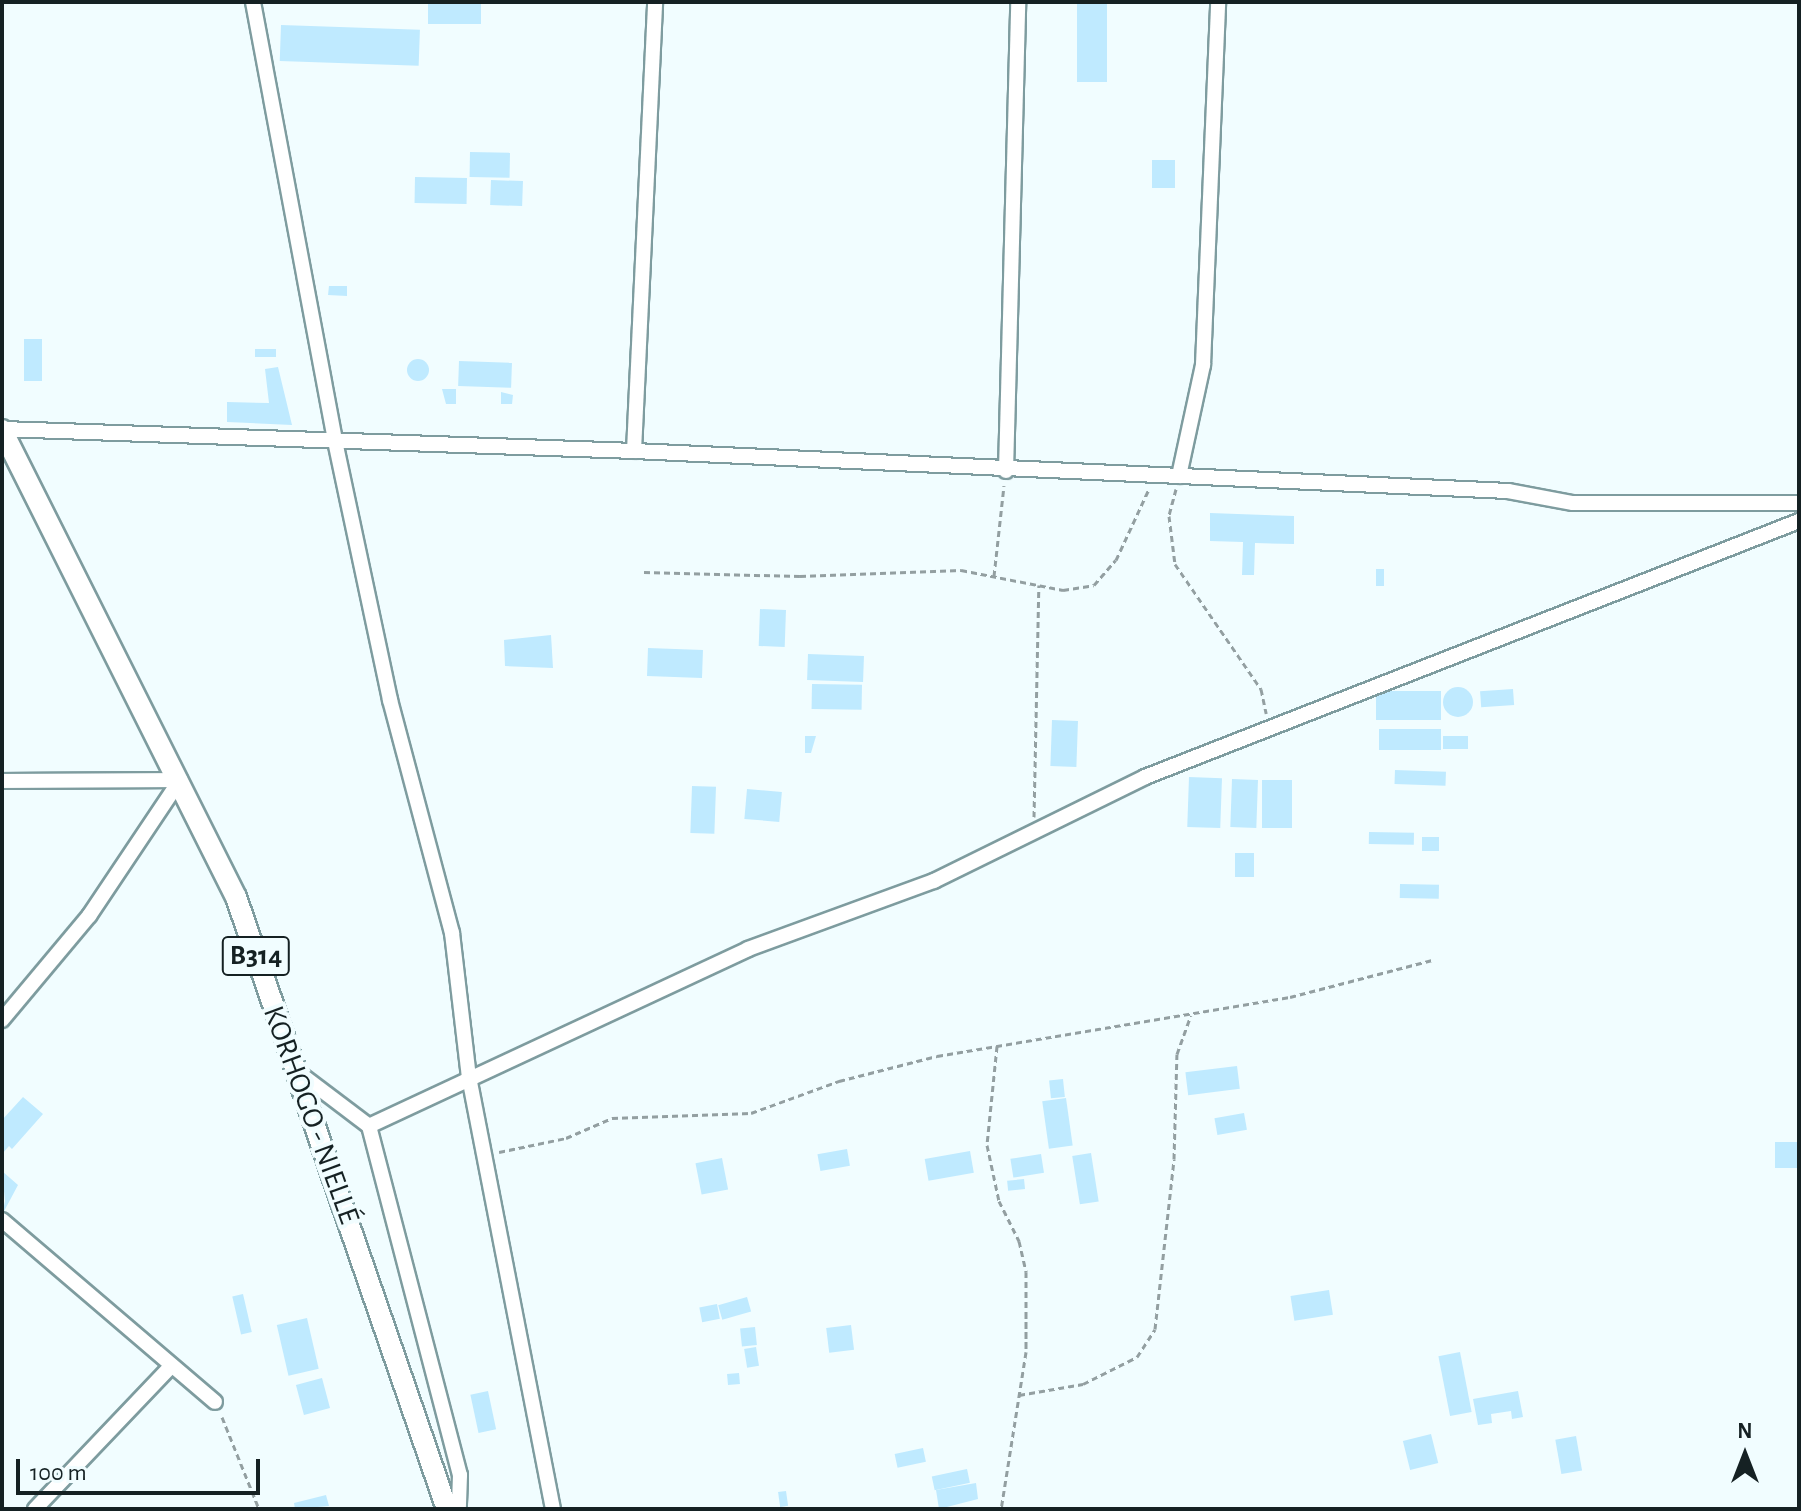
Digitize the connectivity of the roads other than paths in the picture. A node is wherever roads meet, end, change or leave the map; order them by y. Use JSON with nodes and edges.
{"nodes":[{"id":1,"x":253,"y":2,"type":"edge"},
{"id":2,"x":655,"y":2,"type":"edge"},
{"id":3,"x":1018,"y":2,"type":"edge"},
{"id":4,"x":1218,"y":2,"type":"edge"},
{"id":5,"x":2,"y":429,"type":"edge"},
{"id":6,"x":335,"y":441,"type":"junction"},
{"id":7,"x":634,"y":451,"type":"junction"},
{"id":8,"x":1006,"y":471,"type":"junction"},
{"id":9,"x":1179,"y":476,"type":"junction"},
{"id":10,"x":1799,"y":503,"type":"edge"},
{"id":11,"x":1799,"y":521,"type":"edge"},
{"id":12,"x":180,"y":780,"type":"junction"},
{"id":13,"x":2,"y":781,"type":"edge"},
{"id":14,"x":2,"y":1020,"type":"edge"},
{"id":15,"x":293,"y":1068,"type":"junction"},
{"id":16,"x":469,"y":1077,"type":"junction"},
{"id":17,"x":369,"y":1126,"type":"junction"},
{"id":18,"x":2,"y":1220,"type":"edge"},
{"id":19,"x":170,"y":1367,"type":"junction"},
{"id":20,"x":215,"y":1402,"type":"road end"},
{"id":21,"x":35,"y":1509,"type":"edge"},
{"id":22,"x":447,"y":1509,"type":"edge"},
{"id":23,"x":459,"y":1509,"type":"edge"},
{"id":24,"x":553,"y":1509,"type":"edge"}],
"edges":[{"from":1,"to":6,"type":"street"},
{"from":2,"to":7,"type":"street"},
{"from":3,"to":8,"type":"street"},
{"from":4,"to":9,"type":"street"},
{"from":5,"to":6,"type":"street"},
{"from":5,"to":12,"type":"main road","name":"KORHOGO - NIELLÉ","number":"B314"},
{"from":6,"to":7,"type":"street"},
{"from":6,"to":16,"type":"street"},
{"from":7,"to":8,"type":"street"},
{"from":8,"to":9,"type":"street"},
{"from":9,"to":10,"type":"street"},
{"from":11,"to":16,"type":"street"},
{"from":12,"to":13,"type":"street"},
{"from":12,"to":14,"type":"street"},
{"from":12,"to":15,"type":"main road","name":"KORHOGO - NIELLÉ","number":"B314"},
{"from":15,"to":17,"type":"street"},
{"from":15,"to":22,"type":"main road","name":"KORHOGO - NIELLÉ","number":"B314"},
{"from":16,"to":17,"type":"street"},
{"from":16,"to":24,"type":"street"},
{"from":17,"to":23,"type":"street"},
{"from":18,"to":19,"type":"street"},
{"from":19,"to":20,"type":"street"},
{"from":19,"to":21,"type":"street"}]}
